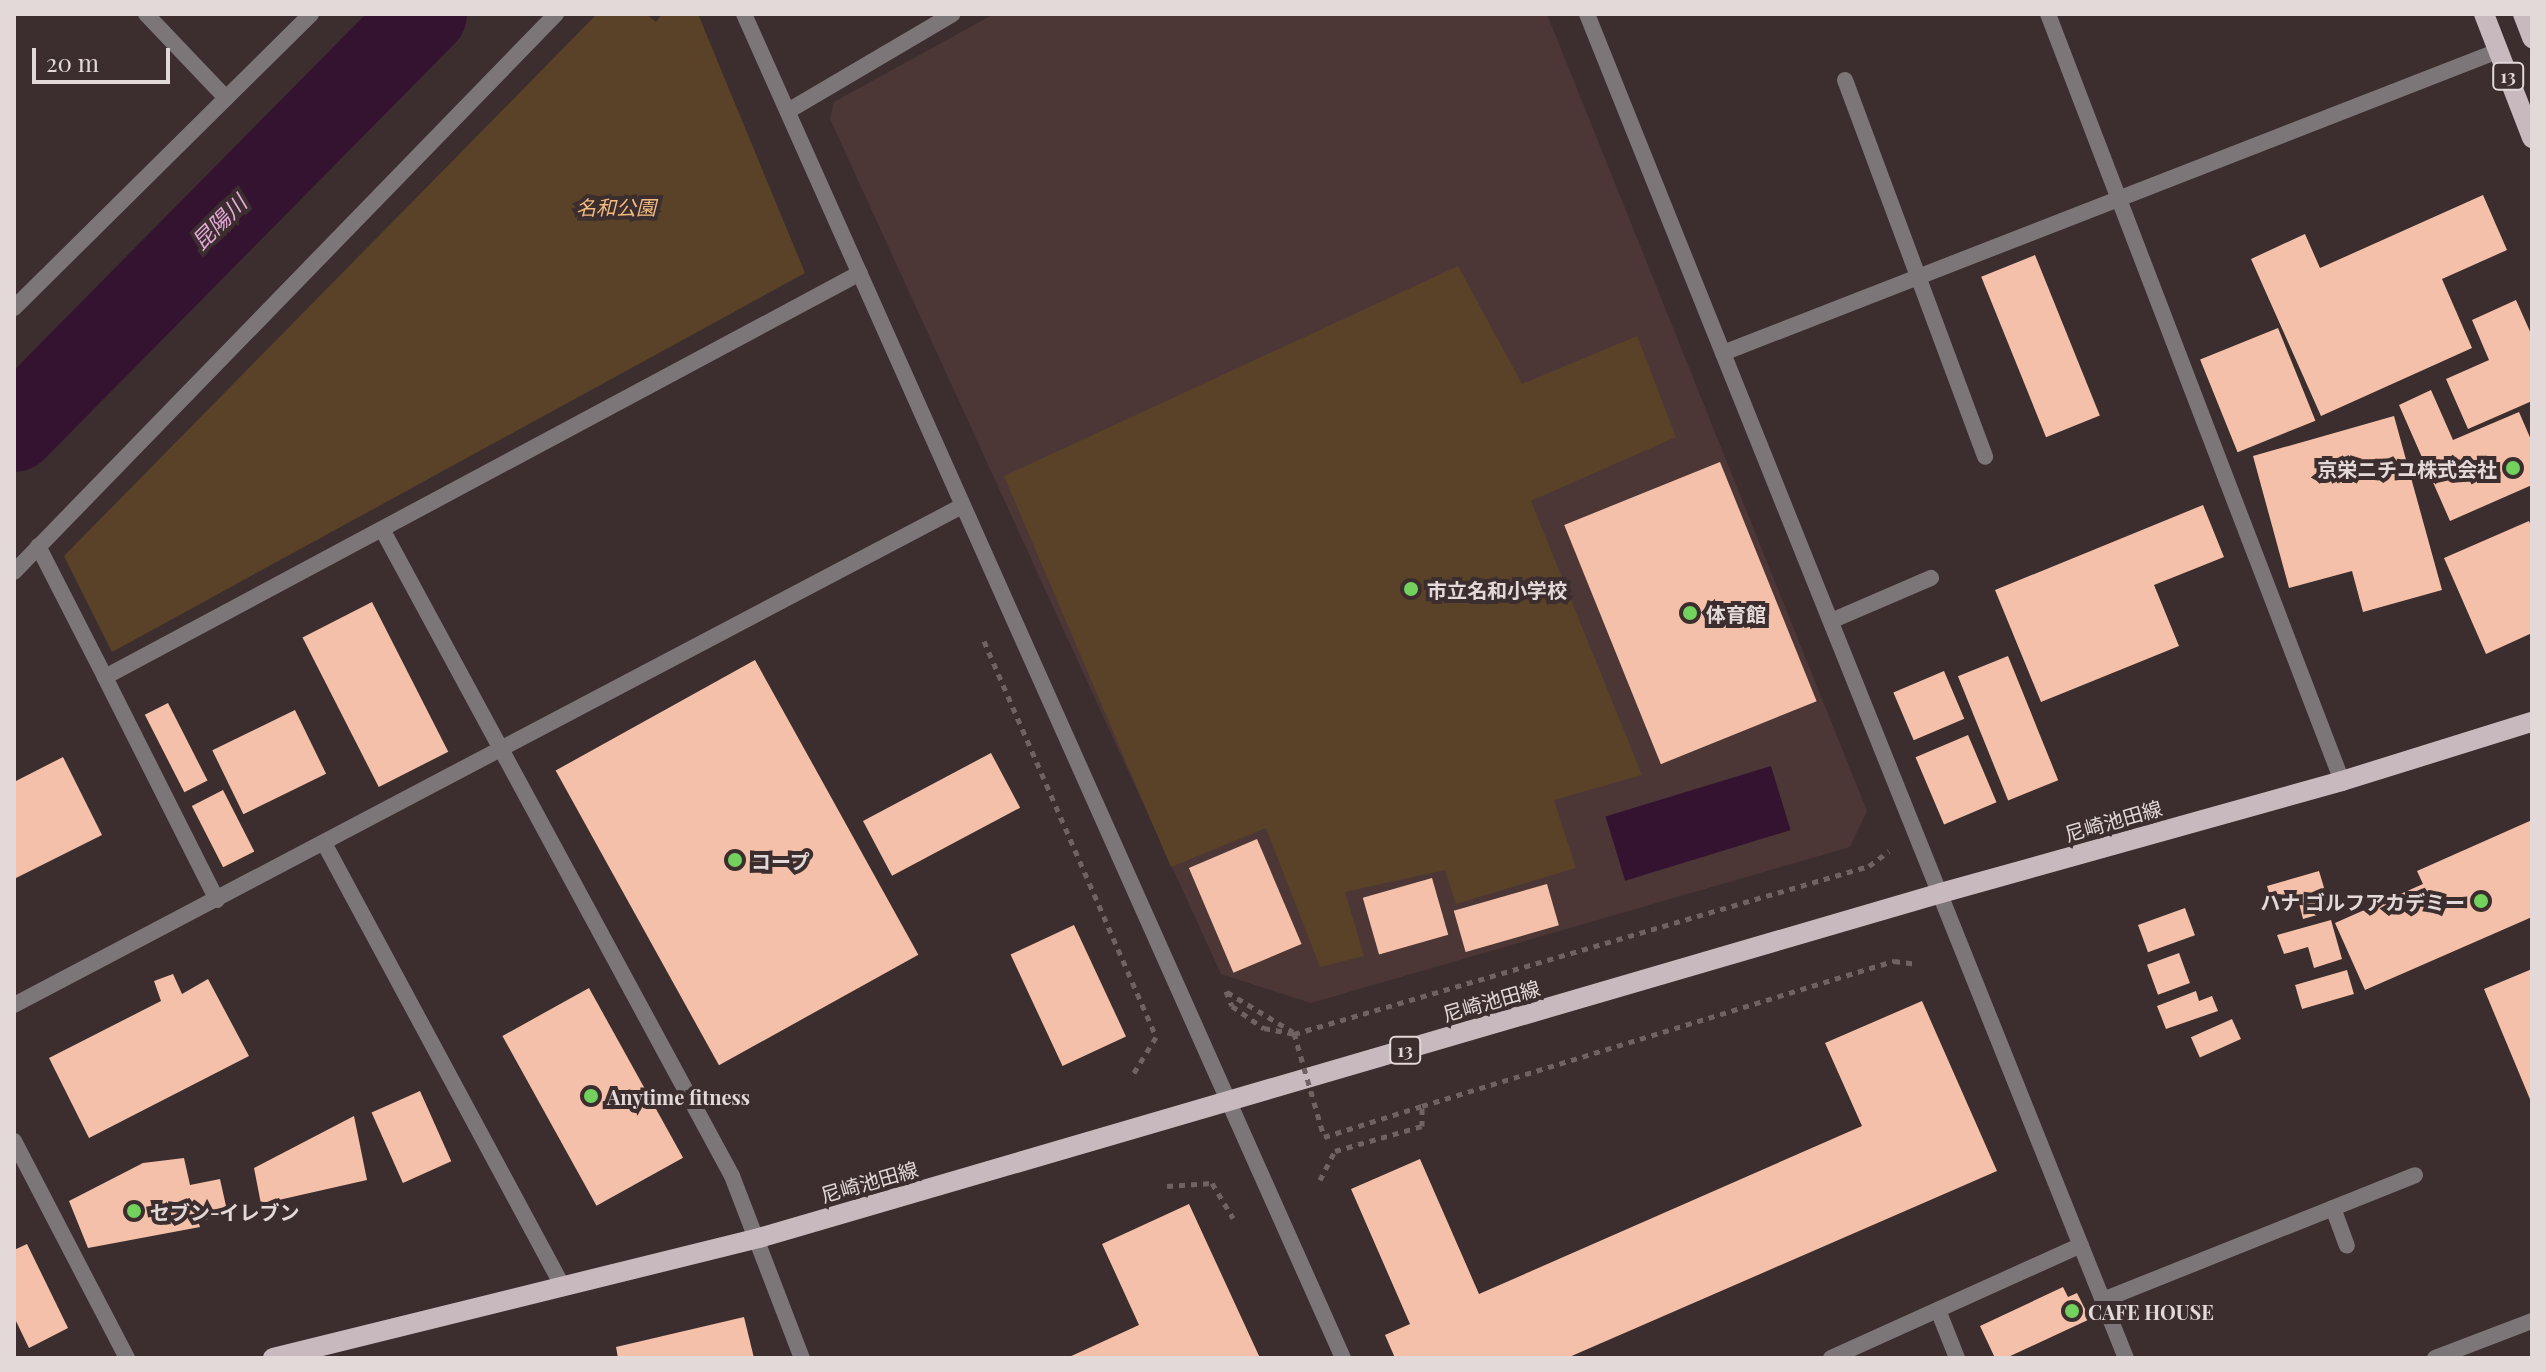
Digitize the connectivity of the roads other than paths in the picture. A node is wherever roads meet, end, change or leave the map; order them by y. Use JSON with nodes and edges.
{"nodes":[{"id":1,"x":146,"y":14,"type":"edge"},
{"id":2,"x":311,"y":14,"type":"edge"},
{"id":3,"x":556,"y":14,"type":"edge"},
{"id":4,"x":744,"y":14,"type":"edge"},
{"id":5,"x":953,"y":14,"type":"edge"},
{"id":6,"x":1587,"y":14,"type":"edge"},
{"id":7,"x":2048,"y":14,"type":"edge"},
{"id":8,"x":2484,"y":14,"type":"edge"},
{"id":9,"x":2498,"y":51,"type":"junction"},
{"id":10,"x":1845,"y":80,"type":"dead end"},
{"id":11,"x":226,"y":98,"type":"junction"},
{"id":12,"x":788,"y":111,"type":"junction"},
{"id":13,"x":2532,"y":138,"type":"edge"},
{"id":14,"x":2120,"y":201,"type":"junction"},
{"id":15,"x":860,"y":273,"type":"junction"},
{"id":16,"x":1917,"y":278,"type":"junction"},
{"id":17,"x":14,"y":308,"type":"edge"},
{"id":18,"x":1723,"y":353,"type":"junction"},
{"id":19,"x":1985,"y":457,"type":"dead end"},
{"id":20,"x":962,"y":506,"type":"junction"},
{"id":21,"x":383,"y":531,"type":"junction"},
{"id":22,"x":38,"y":546,"type":"junction"},
{"id":23,"x":14,"y":572,"type":"edge"},
{"id":24,"x":1931,"y":578,"type":"dead end"},
{"id":25,"x":1831,"y":621,"type":"junction"},
{"id":26,"x":105,"y":677,"type":"junction"},
{"id":27,"x":2532,"y":722,"type":"edge"},
{"id":28,"x":502,"y":750,"type":"junction"},
{"id":29,"x":2342,"y":781,"type":"junction"},
{"id":30,"x":324,"y":843,"type":"junction"},
{"id":31,"x":1941,"y":893,"type":"junction"},
{"id":32,"x":217,"y":900,"type":"junction"},
{"id":33,"x":14,"y":1005,"type":"edge"},
{"id":34,"x":1230,"y":1102,"type":"junction"},
{"id":35,"x":14,"y":1141,"type":"edge"},
{"id":36,"x":2415,"y":1175,"type":"dead end"},
{"id":37,"x":2333,"y":1208,"type":"junction"},
{"id":38,"x":759,"y":1238,"type":"junction"},
{"id":39,"x":2081,"y":1245,"type":"junction"},
{"id":40,"x":2347,"y":1246,"type":"dead end"},
{"id":41,"x":563,"y":1287,"type":"junction"},
{"id":42,"x":2103,"y":1300,"type":"junction"},
{"id":43,"x":1938,"y":1310,"type":"junction"},
{"id":44,"x":2532,"y":1321,"type":"edge"},
{"id":45,"x":127,"y":1358,"type":"edge"},
{"id":46,"x":273,"y":1358,"type":"edge"},
{"id":47,"x":802,"y":1358,"type":"edge"},
{"id":48,"x":1343,"y":1358,"type":"edge"},
{"id":49,"x":1831,"y":1358,"type":"edge"},
{"id":50,"x":1957,"y":1358,"type":"edge"},
{"id":51,"x":2126,"y":1358,"type":"edge"},
{"id":52,"x":2435,"y":1358,"type":"edge"}],
"edges":[{"from":1,"to":11,"type":"street"},
{"from":2,"to":11,"type":"street"},
{"from":3,"to":22,"type":"street"},
{"from":4,"to":12,"type":"street"},
{"from":5,"to":12,"type":"street"},
{"from":6,"to":18,"type":"street"},
{"from":7,"to":14,"type":"street"},
{"from":8,"to":9,"type":"main road","number":"13"},
{"from":9,"to":13,"type":"main road","number":"13"},
{"from":9,"to":14,"type":"street"},
{"from":10,"to":16,"type":"street"},
{"from":11,"to":17,"type":"street"},
{"from":12,"to":15,"type":"street"},
{"from":14,"to":16,"type":"street"},
{"from":14,"to":29,"type":"street"},
{"from":15,"to":20,"type":"street"},
{"from":15,"to":21,"type":"street"},
{"from":16,"to":18,"type":"street"},
{"from":16,"to":19,"type":"street"},
{"from":18,"to":25,"type":"street"},
{"from":20,"to":28,"type":"street"},
{"from":20,"to":34,"type":"street"},
{"from":21,"to":26,"type":"street"},
{"from":21,"to":28,"type":"street"},
{"from":22,"to":23,"type":"street"},
{"from":22,"to":26,"type":"street"},
{"from":24,"to":25,"type":"street"},
{"from":25,"to":31,"type":"street"},
{"from":26,"to":32,"type":"street"},
{"from":27,"to":29,"type":"main road","name":"尼崎池田線","number":"13"},
{"from":28,"to":30,"type":"street"},
{"from":28,"to":38,"type":"street"},
{"from":29,"to":31,"type":"main road","name":"尼崎池田線","number":"13"},
{"from":30,"to":32,"type":"street"},
{"from":30,"to":41,"type":"street"},
{"from":31,"to":34,"type":"main road","name":"尼崎池田線","number":"13"},
{"from":31,"to":39,"type":"street"},
{"from":32,"to":33,"type":"street"},
{"from":34,"to":38,"type":"main road","name":"尼崎池田線","number":"13"},
{"from":34,"to":48,"type":"street"},
{"from":35,"to":45,"type":"street"},
{"from":36,"to":37,"type":"street"},
{"from":37,"to":40,"type":"street"},
{"from":37,"to":42,"type":"street"},
{"from":38,"to":41,"type":"main road","name":"尼崎池田線","number":"13"},
{"from":38,"to":47,"type":"street"},
{"from":39,"to":42,"type":"street"},
{"from":39,"to":43,"type":"street"},
{"from":41,"to":46,"type":"main road","name":"尼崎池田線","number":"13"},
{"from":42,"to":51,"type":"street"},
{"from":43,"to":49,"type":"street"},
{"from":43,"to":50,"type":"street"},
{"from":44,"to":52,"type":"street"}]}
